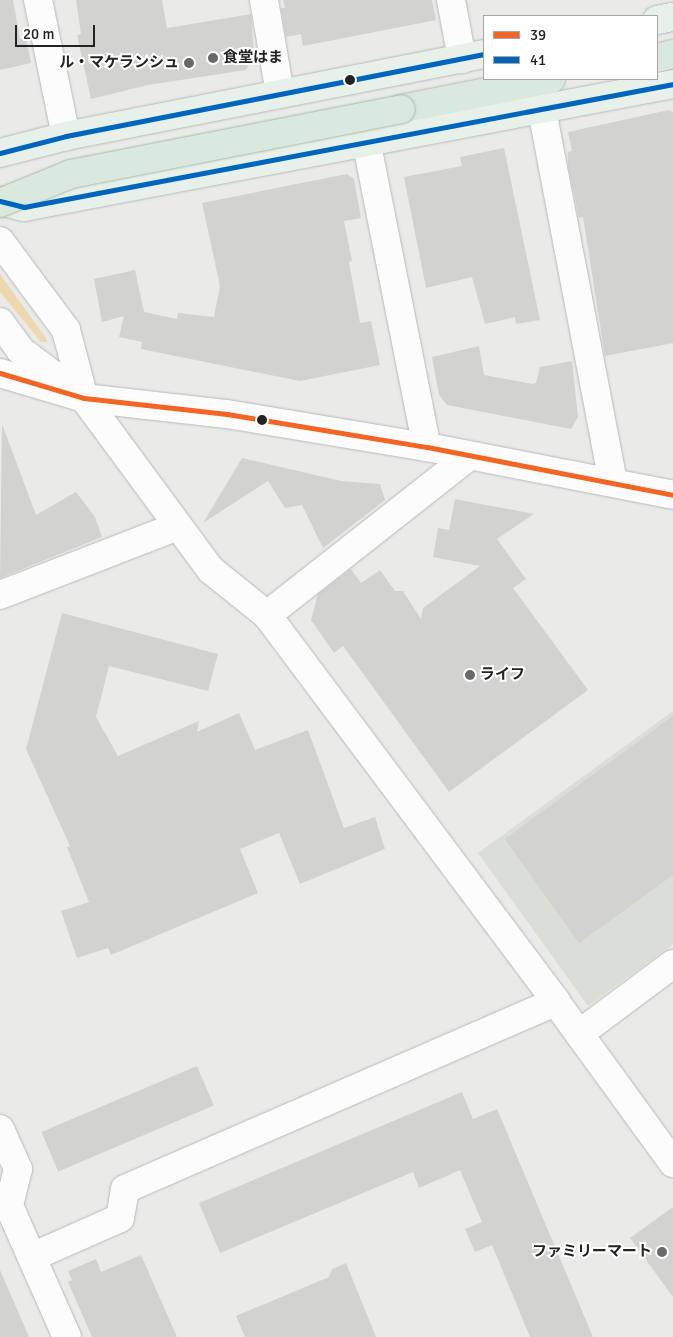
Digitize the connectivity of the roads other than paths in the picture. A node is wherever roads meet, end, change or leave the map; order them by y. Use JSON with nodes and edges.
{"nodes":[{"id":1,"x":38,"y":0,"type":"edge"},
{"id":2,"x":264,"y":0,"type":"edge"},
{"id":3,"x":451,"y":0,"type":"edge"},
{"id":4,"x":673,"y":16,"type":"edge"},
{"id":5,"x":658,"y":20,"type":"edge"},
{"id":6,"x":673,"y":54,"type":"edge"},
{"id":7,"x":473,"y":56,"type":"edge"},
{"id":8,"x":658,"y":58,"type":"edge"},
{"id":9,"x":546,"y":80,"type":"edge"},
{"id":10,"x":673,"y":84,"type":"edge"},
{"id":11,"x":280,"y":94,"type":"junction"},
{"id":12,"x":542,"y":110,"type":"junction"},
{"id":13,"x":66,"y":136,"type":"junction"},
{"id":14,"x":367,"y":144,"type":"junction"},
{"id":15,"x":0,"y":153,"type":"edge"},
{"id":16,"x":0,"y":202,"type":"edge"},
{"id":17,"x":0,"y":241,"type":"edge"},
{"id":18,"x":0,"y":322,"type":"edge"},
{"id":19,"x":0,"y":373,"type":"edge"},
{"id":20,"x":84,"y":398,"type":"junction"},
{"id":21,"x":427,"y":447,"type":"junction"},
{"id":22,"x":470,"y":456,"type":"junction"},
{"id":23,"x":613,"y":482,"type":"junction"},
{"id":24,"x":673,"y":495,"type":"edge"},
{"id":25,"x":178,"y":526,"type":"junction"},
{"id":26,"x":0,"y":595,"type":"edge"},
{"id":27,"x":267,"y":615,"type":"junction"},
{"id":28,"x":673,"y":964,"type":"edge"},
{"id":29,"x":556,"y":1002,"type":"junction"},
{"id":30,"x":579,"y":1034,"type":"junction"},
{"id":31,"x":0,"y":1129,"type":"edge"},
{"id":32,"x":673,"y":1163,"type":"edge"},
{"id":33,"x":32,"y":1257,"type":"junction"},
{"id":34,"x":67,"y":1337,"type":"edge"}],
"edges":[{"from":1,"to":13,"type":"street"},
{"from":2,"to":11,"type":"street"},
{"from":3,"to":7,"type":"street"},
{"from":4,"to":5,"type":"main road"},
{"from":6,"to":8,"type":"highway"},
{"from":7,"to":11,"type":"main road"},
{"from":9,"to":16,"type":"highway","bridge":true},
{"from":10,"to":12,"type":"main road"},
{"from":11,"to":13,"type":"main road"},
{"from":12,"to":14,"type":"main road"},
{"from":12,"to":23,"type":"street"},
{"from":13,"to":15,"type":"main road"},
{"from":14,"to":16,"type":"main road"},
{"from":14,"to":21,"type":"street"},
{"from":17,"to":20,"type":"street"},
{"from":18,"to":20,"type":"street"},
{"from":19,"to":20,"type":"street"},
{"from":20,"to":21,"type":"street"},
{"from":20,"to":25,"type":"street"},
{"from":21,"to":22,"type":"street"},
{"from":22,"to":23,"type":"street"},
{"from":22,"to":27,"type":"street"},
{"from":23,"to":24,"type":"street"},
{"from":25,"to":26,"type":"street"},
{"from":25,"to":27,"type":"street"},
{"from":27,"to":29,"type":"street"},
{"from":28,"to":30,"type":"street"},
{"from":29,"to":30,"type":"street"},
{"from":29,"to":33,"type":"street"},
{"from":30,"to":32,"type":"street"},
{"from":31,"to":33,"type":"street"},
{"from":33,"to":34,"type":"street"}]}
